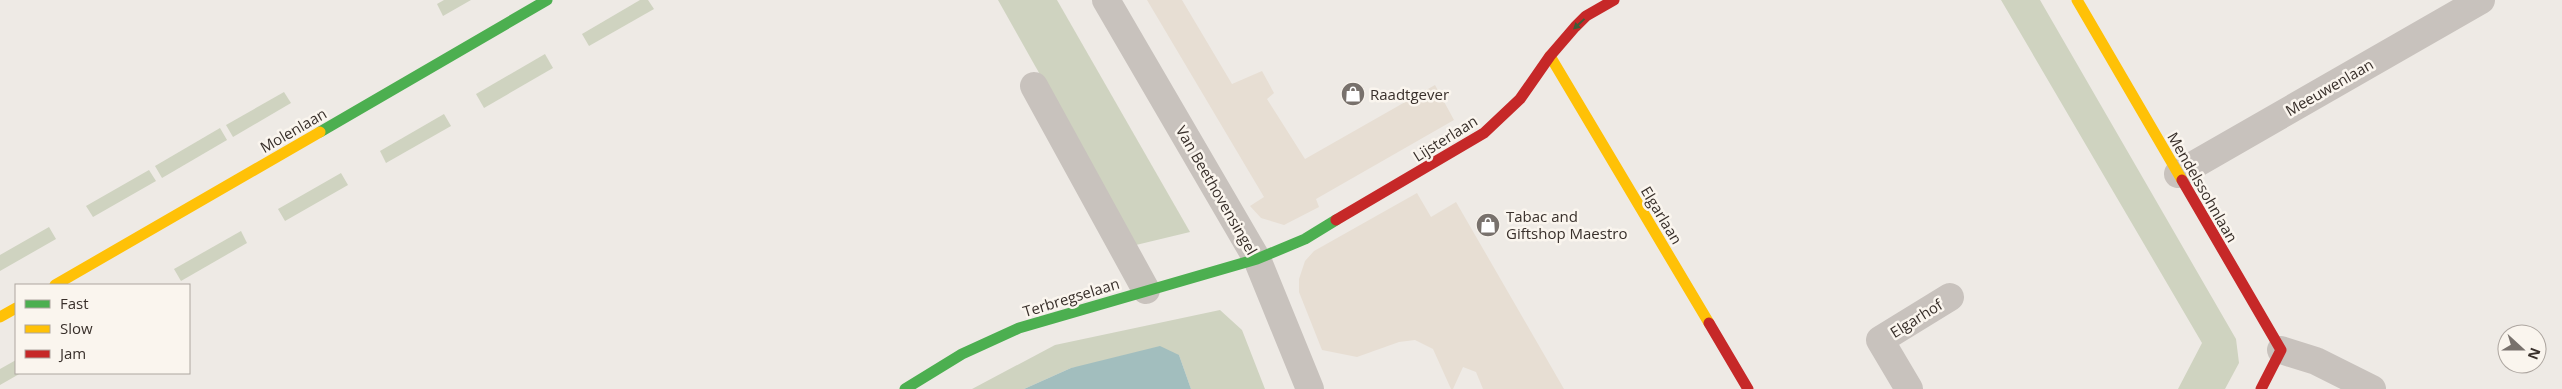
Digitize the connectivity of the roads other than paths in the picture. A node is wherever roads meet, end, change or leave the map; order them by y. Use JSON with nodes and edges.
{"nodes":[{"id":1,"x":547,"y":0,"type":"edge"},
{"id":2,"x":1106,"y":0,"type":"edge"},
{"id":3,"x":1614,"y":0,"type":"edge"},
{"id":4,"x":2077,"y":0,"type":"edge"},
{"id":5,"x":2481,"y":0,"type":"edge"},
{"id":6,"x":1550,"y":56,"type":"junction"},
{"id":7,"x":1034,"y":86,"type":"dead end"},
{"id":8,"x":2178,"y":174,"type":"junction"},
{"id":9,"x":1257,"y":259,"type":"junction"},
{"id":10,"x":57,"y":284,"type":"edge"},
{"id":11,"x":1146,"y":290,"type":"junction"},
{"id":12,"x":1950,"y":297,"type":"dead end"},
{"id":13,"x":15,"y":309,"type":"edge"},
{"id":14,"x":0,"y":317,"type":"edge"},
{"id":15,"x":2281,"y":350,"type":"junction"},
{"id":16,"x":905,"y":389,"type":"edge"},
{"id":17,"x":1310,"y":389,"type":"edge"},
{"id":18,"x":1748,"y":389,"type":"edge"},
{"id":19,"x":1909,"y":389,"type":"edge"},
{"id":20,"x":2261,"y":389,"type":"edge"},
{"id":21,"x":2372,"y":389,"type":"edge"}],
"edges":[{"from":1,"to":10,"type":"street","name":"Molenlaan"},
{"from":2,"to":9,"type":"street","name":"Van Beethovensingel"},
{"from":3,"to":6,"type":"street","name":"Lijsterlaan","one_way":true},
{"from":4,"to":8,"type":"street","name":"Mendelssohnlaan"},
{"from":5,"to":8,"type":"street","name":"Meeuwenlaan"},
{"from":6,"to":9,"type":"street","name":"Lijsterlaan"},
{"from":6,"to":18,"type":"street","name":"Elgarlaan"},
{"from":7,"to":11,"type":"street"},
{"from":8,"to":15,"type":"street","name":"Mendelssohnlaan"},
{"from":9,"to":11,"type":"street","name":"Terbregselaan"},
{"from":9,"to":17,"type":"street","name":"Van Beethovensingel"},
{"from":11,"to":16,"type":"street","name":"Terbregselaan"},
{"from":12,"to":19,"type":"street","name":"Elgarhof"},
{"from":13,"to":14,"type":"street"},
{"from":15,"to":20,"type":"street"},
{"from":15,"to":21,"type":"street"}]}
